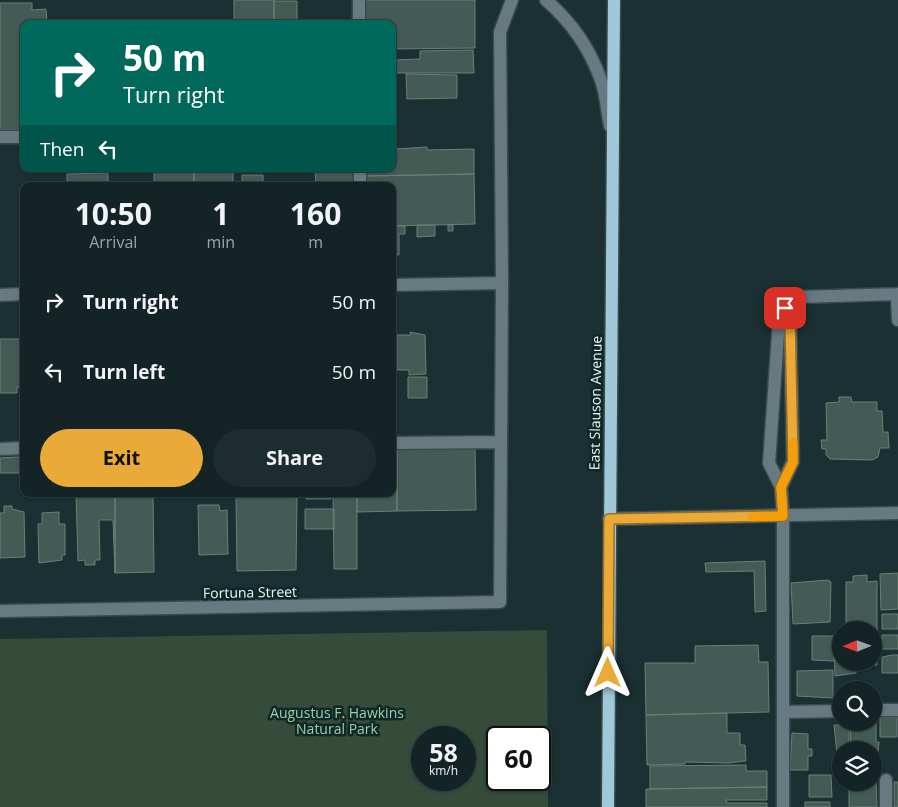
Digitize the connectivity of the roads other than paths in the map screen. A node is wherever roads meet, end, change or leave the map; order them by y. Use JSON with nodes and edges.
{"nodes":[{"id":1,"x":359,"y":0,"type":"edge"},
{"id":2,"x":512,"y":0,"type":"edge"},
{"id":3,"x":546,"y":0,"type":"edge"},
{"id":4,"x":614,"y":0,"type":"edge"},
{"id":5,"x":359,"y":20,"type":"edge"},
{"id":6,"x":0,"y":137,"type":"edge"},
{"id":7,"x":20,"y":137,"type":"edge"},
{"id":8,"x":613,"y":142,"type":"junction"},
{"id":9,"x":502,"y":283,"type":"junction"},
{"id":10,"x":396,"y":285,"type":"edge"},
{"id":11,"x":20,"y":294,"type":"edge"},
{"id":12,"x":898,"y":294,"type":"edge"},
{"id":13,"x":0,"y":295,"type":"edge"},
{"id":14,"x":785,"y":308,"type":"junction"},
{"id":15,"x":898,"y":320,"type":"edge"},
{"id":16,"x":501,"y":442,"type":"junction"},
{"id":17,"x":396,"y":443,"type":"edge"},
{"id":18,"x":0,"y":448,"type":"edge"},
{"id":19,"x":20,"y":448,"type":"edge"},
{"id":20,"x":781,"y":487,"type":"junction"},
{"id":21,"x":898,"y":512,"type":"edge"},
{"id":22,"x":783,"y":516,"type":"junction"},
{"id":23,"x":609,"y":519,"type":"junction"},
{"id":24,"x":0,"y":611,"type":"edge"},
{"id":25,"x":882,"y":710,"type":"edge"},
{"id":26,"x":898,"y":710,"type":"edge"},
{"id":27,"x":832,"y":711,"type":"edge"},
{"id":28,"x":782,"y":712,"type":"junction"},
{"id":29,"x":886,"y":780,"type":"dead end"},
{"id":30,"x":608,"y":807,"type":"edge"},
{"id":31,"x":783,"y":807,"type":"edge"},
{"id":32,"x":886,"y":807,"type":"edge"}],
"edges":[{"from":1,"to":5,"type":"street"},
{"from":2,"to":9,"type":"street"},
{"from":3,"to":8,"type":"street"},
{"from":4,"to":8,"type":"main road","name":"East Slauson Avenue"},
{"from":6,"to":7,"type":"street"},
{"from":8,"to":23,"type":"main road","name":"East Slauson Avenue"},
{"from":9,"to":10,"type":"street"},
{"from":9,"to":16,"type":"street"},
{"from":11,"to":13,"type":"street"},
{"from":12,"to":14,"type":"street"},
{"from":12,"to":15,"type":"street"},
{"from":14,"to":20,"type":"street"},
{"from":14,"to":20,"type":"street"},
{"from":16,"to":17,"type":"street"},
{"from":16,"to":24,"type":"street","name":"Fortuna Street"},
{"from":18,"to":19,"type":"street"},
{"from":20,"to":22,"type":"street"},
{"from":21,"to":22,"type":"street"},
{"from":22,"to":23,"type":"street"},
{"from":22,"to":28,"type":"street"},
{"from":23,"to":30,"type":"main road","name":"East Slauson Avenue"},
{"from":25,"to":26,"type":"street"},
{"from":27,"to":28,"type":"street"},
{"from":28,"to":31,"type":"street"},
{"from":29,"to":32,"type":"street"}]}
